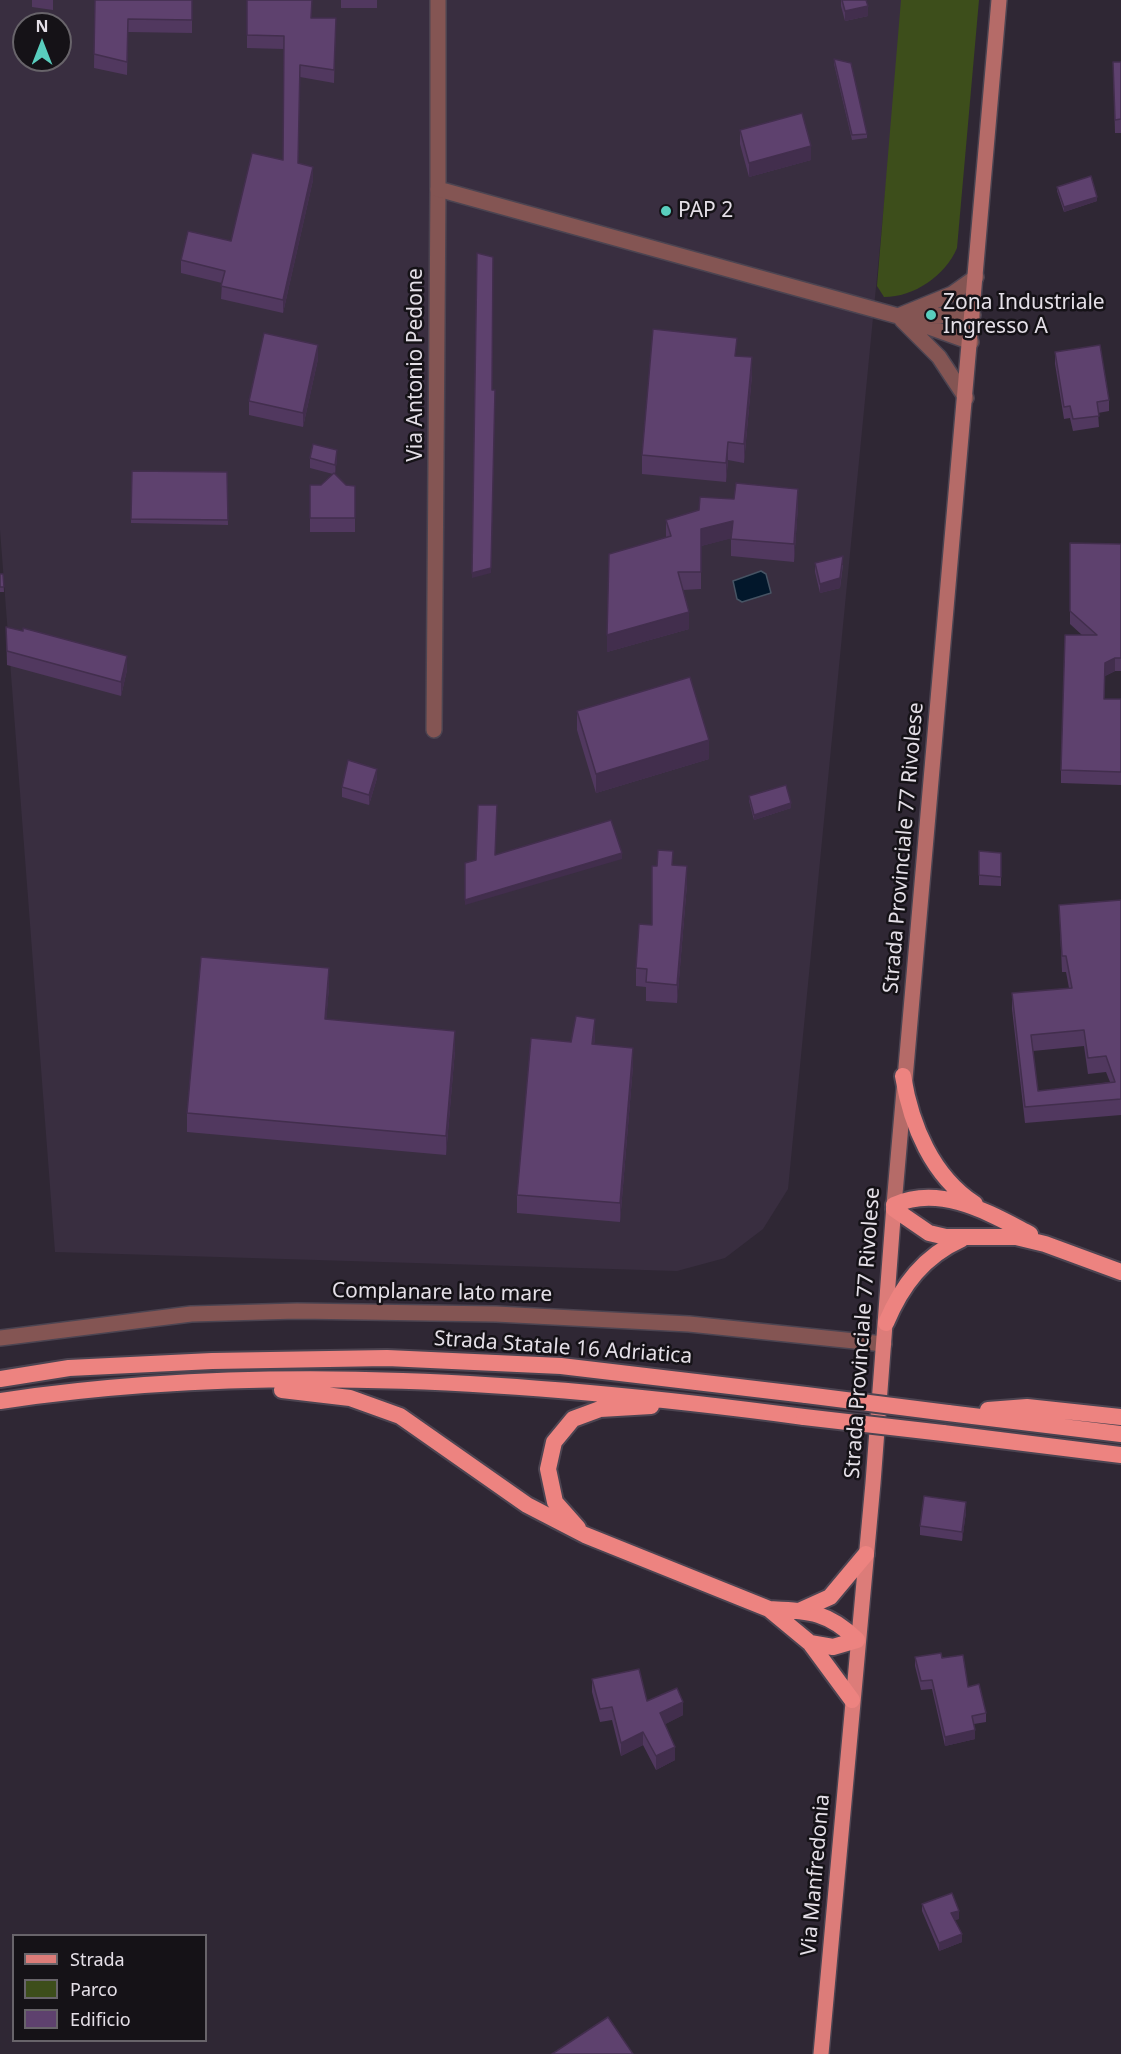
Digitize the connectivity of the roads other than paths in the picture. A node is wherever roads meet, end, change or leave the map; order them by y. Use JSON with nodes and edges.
{"nodes":[{"id":1,"x":438,"y":0,"type":"edge"},
{"id":2,"x":999,"y":0,"type":"edge"},
{"id":3,"x":438,"y":189,"type":"junction"},
{"id":4,"x":976,"y":277,"type":"junction"},
{"id":5,"x":973,"y":315,"type":"junction"},
{"id":6,"x":898,"y":316,"type":"junction"},
{"id":7,"x":971,"y":342,"type":"junction"},
{"id":8,"x":966,"y":398,"type":"junction"},
{"id":9,"x":434,"y":730,"type":"dead end"},
{"id":10,"x":903,"y":1076,"type":"junction"},
{"id":11,"x":894,"y":1207,"type":"junction"},
{"id":12,"x":996,"y":1217,"type":"junction"},
{"id":13,"x":966,"y":1237,"type":"junction"},
{"id":14,"x":1060,"y":1250,"type":"junction"},
{"id":15,"x":1121,"y":1272,"type":"edge"},
{"id":16,"x":886,"y":1323,"type":"junction"},
{"id":17,"x":0,"y":1338,"type":"edge"},
{"id":18,"x":884,"y":1344,"type":"junction"},
{"id":19,"x":0,"y":1379,"type":"edge"},
{"id":20,"x":216,"y":1382,"type":"junction"},
{"id":21,"x":0,"y":1401,"type":"edge"},
{"id":22,"x":705,"y":1404,"type":"junction"},
{"id":23,"x":948,"y":1413,"type":"junction"},
{"id":24,"x":1121,"y":1417,"type":"edge"},
{"id":25,"x":1121,"y":1434,"type":"edge"},
{"id":26,"x":1121,"y":1455,"type":"edge"},
{"id":27,"x":585,"y":1535,"type":"junction"},
{"id":28,"x":866,"y":1554,"type":"junction"},
{"id":29,"x":769,"y":1610,"type":"junction"},
{"id":30,"x":799,"y":1611,"type":"junction"},
{"id":31,"x":857,"y":1640,"type":"junction"},
{"id":32,"x":810,"y":1643,"type":"junction"},
{"id":33,"x":852,"y":1700,"type":"junction"},
{"id":34,"x":821,"y":2054,"type":"edge"}],
"edges":[{"from":1,"to":3,"type":"street","name":"Via Antonio Pedone"},
{"from":2,"to":4,"type":"main road","name":"Strada Provinciale 77 Rivolese"},
{"from":3,"to":6,"type":"street"},
{"from":3,"to":9,"type":"street","name":"Via Antonio Pedone"},
{"from":4,"to":5,"type":"main road","name":"Strada Provinciale 77 Rivolese"},
{"from":4,"to":6,"type":"street"},
{"from":5,"to":6,"type":"street"},
{"from":5,"to":7,"type":"main road","name":"Strada Provinciale 77 Rivolese"},
{"from":6,"to":7,"type":"street"},
{"from":6,"to":8,"type":"street"},
{"from":7,"to":8,"type":"main road","name":"Strada Provinciale 77 Rivolese"},
{"from":8,"to":10,"type":"main road","name":"Strada Provinciale 77 Rivolese"},
{"from":10,"to":11,"type":"main road","name":"Strada Provinciale 77 Rivolese"},
{"from":10,"to":12,"type":"highway"},
{"from":11,"to":12,"type":"highway"},
{"from":11,"to":13,"type":"highway"},
{"from":11,"to":16,"type":"main road","name":"Strada Provinciale 77 Rivolese"},
{"from":12,"to":14,"type":"highway"},
{"from":13,"to":14,"type":"highway"},
{"from":13,"to":16,"type":"highway"},
{"from":14,"to":15,"type":"highway"},
{"from":16,"to":18,"type":"main road","name":"Strada Provinciale 77 Rivolese"},
{"from":17,"to":18,"type":"street","name":"Complanare lato mare"},
{"from":18,"to":28,"type":"main road","name":"Strada Provinciale 77 Rivolese"},
{"from":19,"to":23,"type":"highway","name":"Strada Statale 16 Adriatica","bridge":true},
{"from":20,"to":21,"type":"highway","name":"Strada Statale 16 Adriatica"},
{"from":20,"to":22,"type":"highway","name":"Strada Statale 16 Adriatica"},
{"from":20,"to":27,"type":"highway"},
{"from":22,"to":26,"type":"highway","name":"Strada Statale 16 Adriatica","bridge":true},
{"from":22,"to":27,"type":"highway"},
{"from":23,"to":24,"type":"highway"},
{"from":23,"to":25,"type":"highway","name":"Strada Statale 16 Adriatica"},
{"from":27,"to":29,"type":"highway"},
{"from":28,"to":30,"type":"highway"},
{"from":28,"to":31,"type":"main road","name":"Strada Provinciale 77 Rivolese"},
{"from":29,"to":30,"type":"highway"},
{"from":29,"to":32,"type":"highway"},
{"from":30,"to":31,"type":"highway"},
{"from":31,"to":32,"type":"highway"},
{"from":31,"to":33,"type":"main road","name":"Strada Provinciale 77 Rivolese"},
{"from":32,"to":33,"type":"highway"},
{"from":33,"to":34,"type":"main road","name":"Via Manfredonia"}]}
